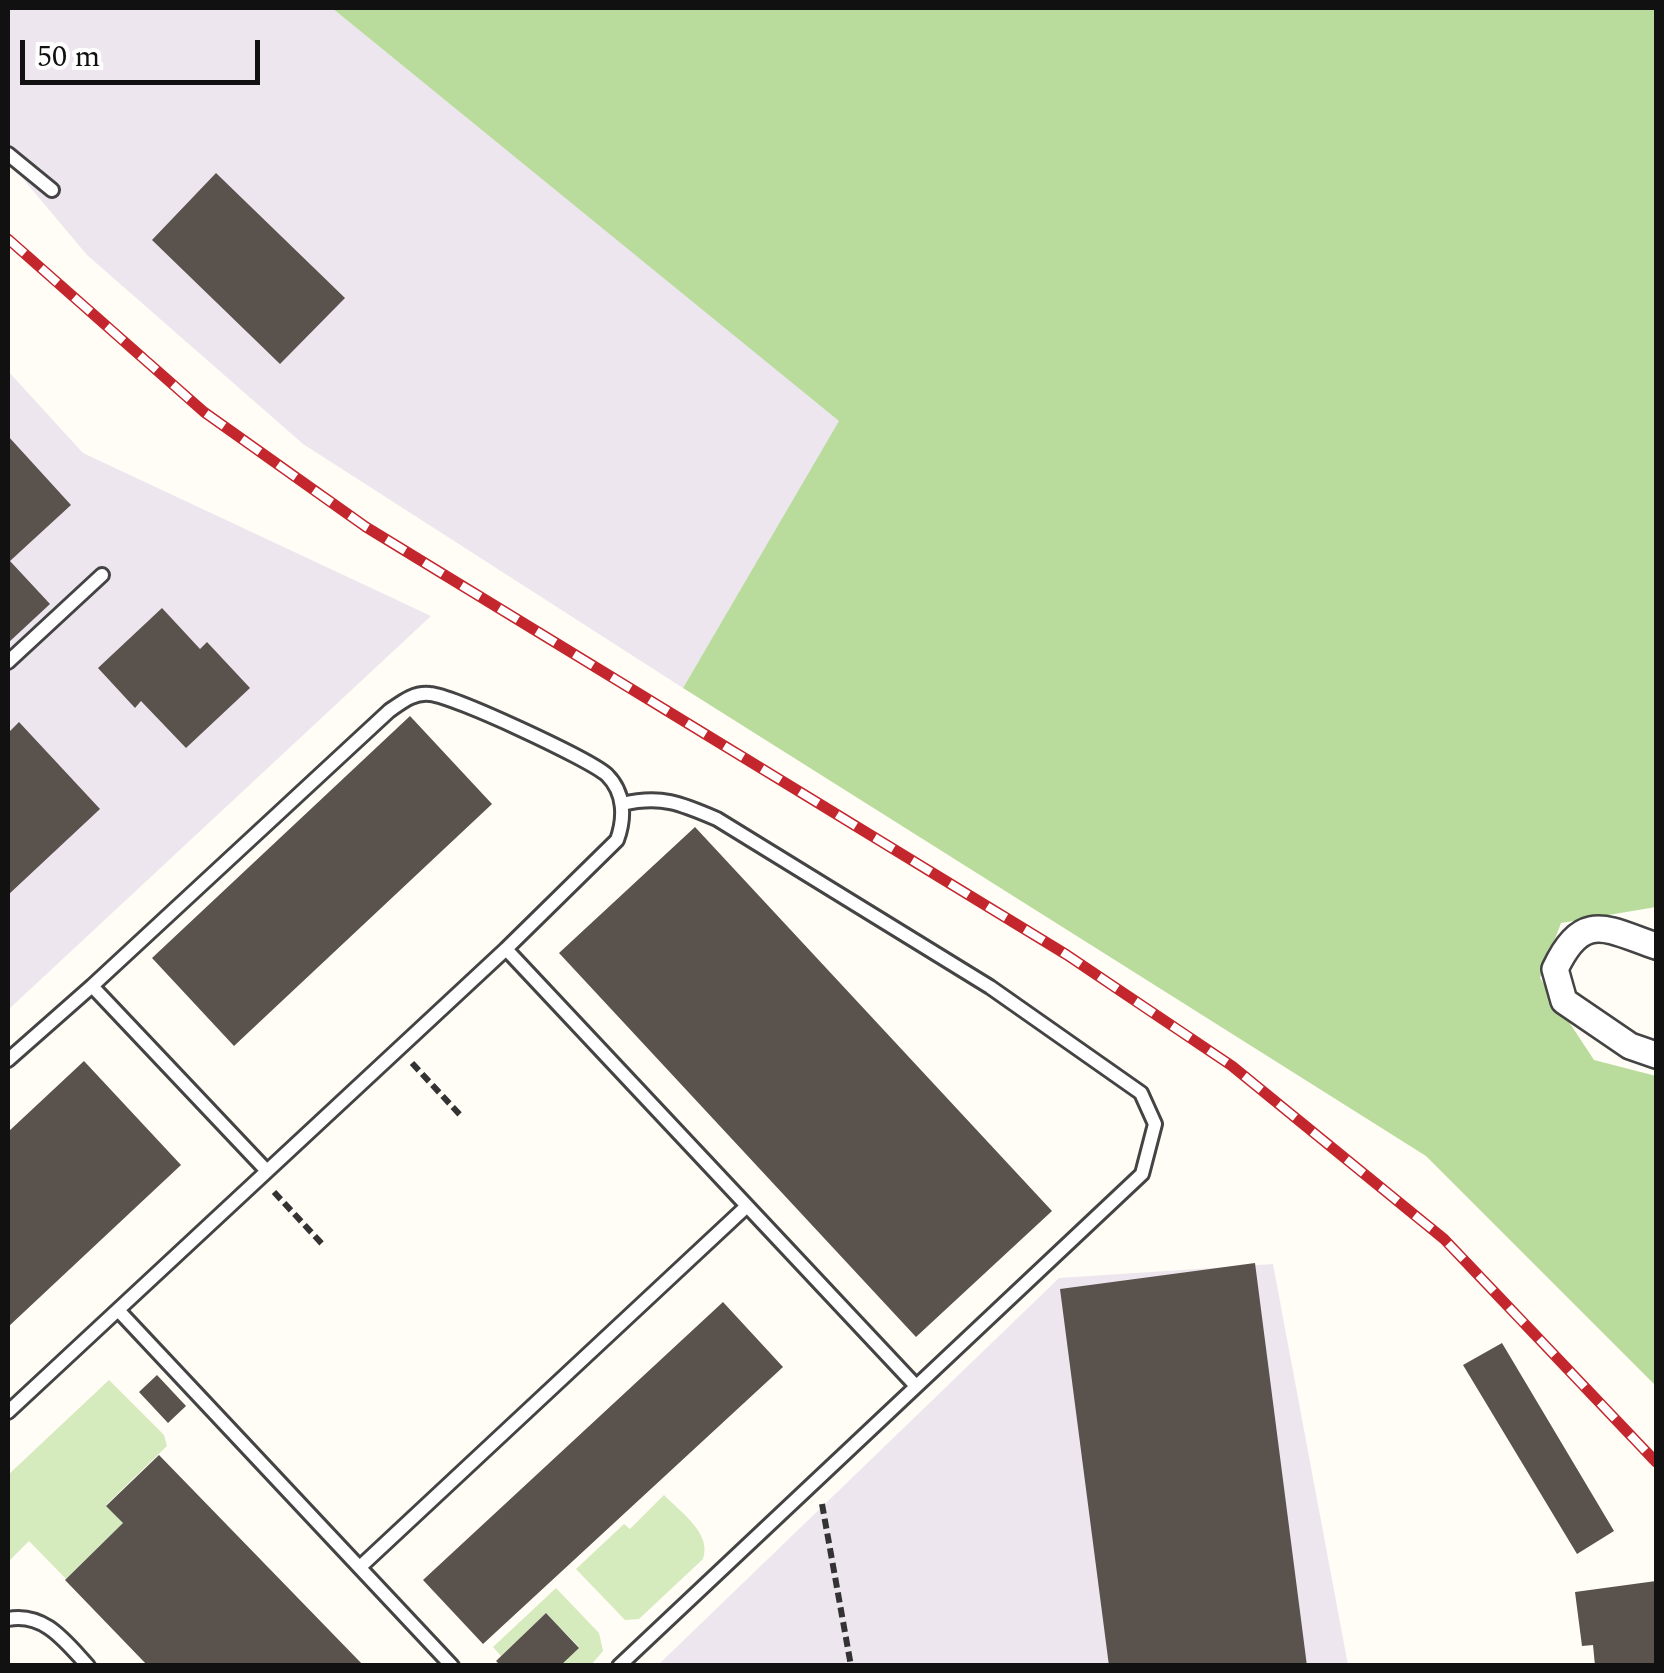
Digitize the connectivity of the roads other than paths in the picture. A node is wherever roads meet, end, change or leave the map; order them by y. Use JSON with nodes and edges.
{"nodes":[{"id":1,"x":8,"y":154,"type":"edge"},
{"id":2,"x":52,"y":190,"type":"dead end"},
{"id":3,"x":102,"y":574,"type":"dead end"},
{"id":4,"x":8,"y":662,"type":"edge"},
{"id":5,"x":622,"y":804,"type":"junction"},
{"id":6,"x":1656,"y":946,"type":"edge"},
{"id":7,"x":506,"y":949,"type":"junction"},
{"id":8,"x":92,"y":986,"type":"junction"},
{"id":9,"x":1656,"y":1055,"type":"edge"},
{"id":10,"x":8,"y":1060,"type":"edge"},
{"id":11,"x":262,"y":1173,"type":"junction"},
{"id":12,"x":747,"y":1206,"type":"junction"},
{"id":13,"x":118,"y":1310,"type":"junction"},
{"id":14,"x":916,"y":1386,"type":"junction"},
{"id":15,"x":8,"y":1412,"type":"edge"},
{"id":16,"x":360,"y":1568,"type":"junction"},
{"id":17,"x":8,"y":1619,"type":"edge"},
{"id":18,"x":88,"y":1666,"type":"edge"},
{"id":19,"x":452,"y":1666,"type":"edge"},
{"id":20,"x":620,"y":1666,"type":"edge"}],
"edges":[{"from":1,"to":2,"type":"lane"},
{"from":3,"to":4,"type":"lane"},
{"from":5,"to":7,"type":"lane"},
{"from":5,"to":8,"type":"lane"},
{"from":5,"to":14,"type":"lane"},
{"from":6,"to":9,"type":"street"},
{"from":7,"to":11,"type":"lane"},
{"from":7,"to":12,"type":"lane"},
{"from":8,"to":10,"type":"lane"},
{"from":8,"to":11,"type":"lane"},
{"from":11,"to":13,"type":"lane"},
{"from":12,"to":14,"type":"lane"},
{"from":12,"to":16,"type":"lane"},
{"from":13,"to":15,"type":"lane"},
{"from":13,"to":16,"type":"lane"},
{"from":14,"to":20,"type":"lane"},
{"from":16,"to":19,"type":"lane"},
{"from":17,"to":18,"type":"lane"}]}
